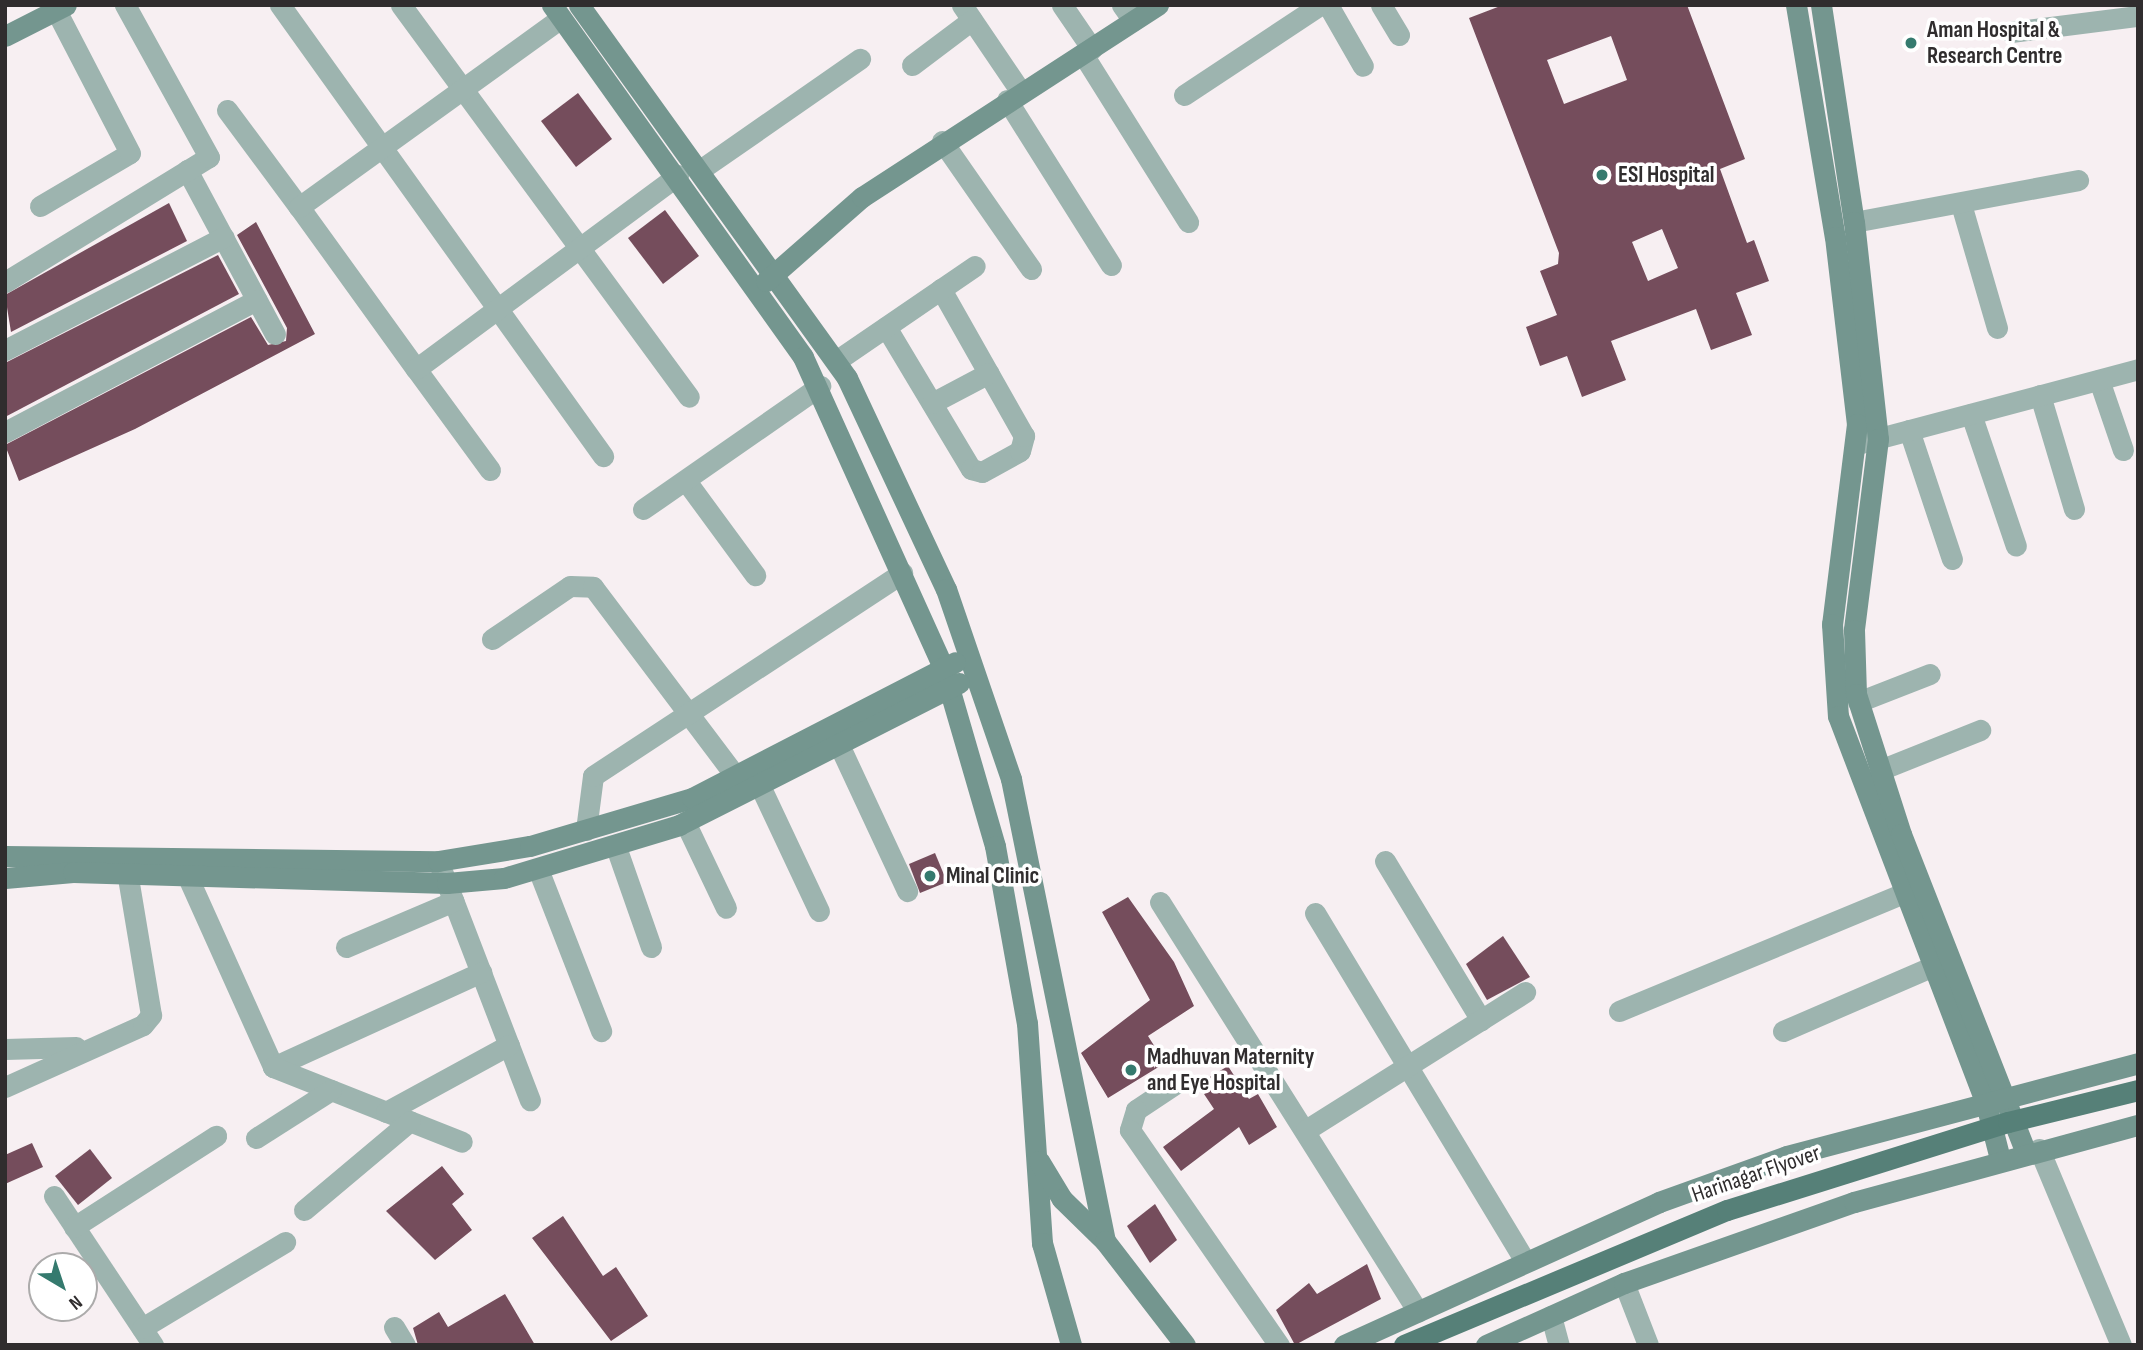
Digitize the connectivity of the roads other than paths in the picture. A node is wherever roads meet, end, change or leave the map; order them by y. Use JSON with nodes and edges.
{"nodes":[{"id":1,"x":125,"y":5,"type":"edge"},
{"id":2,"x":280,"y":5,"type":"edge"},
{"id":3,"x":401,"y":5,"type":"edge"},
{"id":4,"x":579,"y":5,"type":"edge"},
{"id":5,"x":1062,"y":5,"type":"edge"},
{"id":6,"x":1158,"y":5,"type":"edge"},
{"id":7,"x":1320,"y":5,"type":"edge"},
{"id":8,"x":1328,"y":5,"type":"edge"},
{"id":9,"x":1381,"y":5,"type":"edge"},
{"id":10,"x":1796,"y":5,"type":"edge"},
{"id":11,"x":1821,"y":5,"type":"edge"},
{"id":12,"x":61,"y":8,"type":"edge"},
{"id":13,"x":556,"y":11,"type":"edge"},
{"id":14,"x":967,"y":13,"type":"edge"},
{"id":15,"x":1128,"y":13,"type":"edge"},
{"id":16,"x":2138,"y":16,"type":"edge"},
{"id":17,"x":2011,"y":32,"type":"dead end"},
{"id":18,"x":5,"y":36,"type":"edge"},
{"id":19,"x":1399,"y":36,"type":"dead end"},
{"id":20,"x":1088,"y":52,"type":"junction"},
{"id":21,"x":860,"y":59,"type":"dead end"},
{"id":22,"x":912,"y":65,"type":"dead end"},
{"id":23,"x":1363,"y":66,"type":"dead end"},
{"id":24,"x":462,"y":88,"type":"junction"},
{"id":25,"x":1184,"y":95,"type":"dead end"},
{"id":26,"x":1014,"y":96,"type":"junction"},
{"id":27,"x":226,"y":110,"type":"dead end"},
{"id":28,"x":942,"y":141,"type":"junction"},
{"id":29,"x":382,"y":147,"type":"junction"},
{"id":30,"x":187,"y":170,"type":"junction"},
{"id":31,"x":700,"y":170,"type":"junction"},
{"id":32,"x":678,"y":175,"type":"junction"},
{"id":33,"x":2078,"y":180,"type":"dead end"},
{"id":34,"x":1961,"y":204,"type":"junction"},
{"id":35,"x":40,"y":206,"type":"dead end"},
{"id":36,"x":299,"y":207,"type":"junction"},
{"id":37,"x":1188,"y":222,"type":"dead end"},
{"id":38,"x":1854,"y":222,"type":"junction"},
{"id":39,"x":224,"y":237,"type":"junction"},
{"id":40,"x":579,"y":248,"type":"junction"},
{"id":41,"x":1111,"y":265,"type":"dead end"},
{"id":42,"x":975,"y":267,"type":"dead end"},
{"id":43,"x":1031,"y":269,"type":"dead end"},
{"id":44,"x":776,"y":272,"type":"junction"},
{"id":45,"x":5,"y":282,"type":"edge"},
{"id":46,"x":758,"y":289,"type":"junction"},
{"id":47,"x":941,"y":289,"type":"junction"},
{"id":48,"x":256,"y":299,"type":"junction"},
{"id":49,"x":497,"y":309,"type":"junction"},
{"id":50,"x":886,"y":327,"type":"junction"},
{"id":51,"x":1997,"y":328,"type":"dead end"},
{"id":52,"x":275,"y":334,"type":"dead end"},
{"id":53,"x":5,"y":350,"type":"edge"},
{"id":54,"x":836,"y":361,"type":"junction"},
{"id":55,"x":416,"y":369,"type":"junction"},
{"id":56,"x":2138,"y":369,"type":"edge"},
{"id":57,"x":989,"y":373,"type":"junction"},
{"id":58,"x":2099,"y":380,"type":"junction"},
{"id":59,"x":820,"y":386,"type":"junction"},
{"id":60,"x":2040,"y":395,"type":"junction"},
{"id":61,"x":689,"y":397,"type":"dead end"},
{"id":62,"x":932,"y":403,"type":"junction"},
{"id":63,"x":1971,"y":414,"type":"junction"},
{"id":64,"x":1909,"y":430,"type":"junction"},
{"id":65,"x":5,"y":432,"type":"edge"},
{"id":66,"x":1878,"y":439,"type":"junction"},
{"id":67,"x":1857,"y":444,"type":"junction"},
{"id":68,"x":2123,"y":450,"type":"dead end"},
{"id":69,"x":603,"y":456,"type":"dead end"},
{"id":70,"x":490,"y":470,"type":"dead end"},
{"id":71,"x":686,"y":481,"type":"junction"},
{"id":72,"x":643,"y":509,"type":"dead end"},
{"id":73,"x":2074,"y":509,"type":"dead end"},
{"id":74,"x":2016,"y":546,"type":"dead end"},
{"id":75,"x":1952,"y":559,"type":"dead end"},
{"id":76,"x":902,"y":573,"type":"junction"},
{"id":77,"x":755,"y":575,"type":"dead end"},
{"id":78,"x":492,"y":639,"type":"dead end"},
{"id":79,"x":973,"y":665,"type":"junction"},
{"id":80,"x":943,"y":667,"type":"junction"},
{"id":81,"x":1930,"y":674,"type":"dead end"},
{"id":82,"x":949,"y":689,"type":"junction"},
{"id":83,"x":1858,"y":702,"type":"junction"},
{"id":84,"x":688,"y":710,"type":"junction"},
{"id":85,"x":1980,"y":730,"type":"dead end"},
{"id":86,"x":840,"y":747,"type":"junction"},
{"id":87,"x":1880,"y":770,"type":"junction"},
{"id":88,"x":736,"y":777,"type":"junction"},
{"id":89,"x":761,"y":788,"type":"junction"},
{"id":90,"x":685,"y":822,"type":"junction"},
{"id":91,"x":586,"y":830,"type":"junction"},
{"id":92,"x":616,"y":847,"type":"junction"},
{"id":93,"x":5,"y":856,"type":"edge"},
{"id":94,"x":438,"y":861,"type":"junction"},
{"id":95,"x":1385,"y":861,"type":"dead end"},
{"id":96,"x":538,"y":869,"type":"junction"},
{"id":97,"x":127,"y":873,"type":"junction"},
{"id":98,"x":186,"y":873,"type":"junction"},
{"id":99,"x":5,"y":878,"type":"edge"},
{"id":100,"x":907,"y":891,"type":"dead end"},
{"id":101,"x":450,"y":892,"type":"junction"},
{"id":102,"x":1902,"y":894,"type":"junction"},
{"id":103,"x":1160,"y":902,"type":"dead end"},
{"id":104,"x":726,"y":908,"type":"dead end"},
{"id":105,"x":819,"y":911,"type":"dead end"},
{"id":106,"x":1315,"y":913,"type":"dead end"},
{"id":107,"x":346,"y":947,"type":"dead end"},
{"id":108,"x":651,"y":947,"type":"dead end"},
{"id":109,"x":1931,"y":968,"type":"junction"},
{"id":110,"x":481,"y":972,"type":"junction"},
{"id":111,"x":1525,"y":992,"type":"dead end"},
{"id":112,"x":1619,"y":1011,"type":"dead end"},
{"id":113,"x":1055,"y":1012,"type":"junction"},
{"id":114,"x":1025,"y":1017,"type":"junction"},
{"id":115,"x":1481,"y":1020,"type":"junction"},
{"id":116,"x":601,"y":1031,"type":"dead end"},
{"id":117,"x":1783,"y":1031,"type":"dead end"},
{"id":118,"x":509,"y":1045,"type":"junction"},
{"id":119,"x":85,"y":1047,"type":"junction"},
{"id":120,"x":5,"y":1049,"type":"edge"},
{"id":121,"x":2138,"y":1063,"type":"edge"},
{"id":122,"x":1410,"y":1066,"type":"junction"},
{"id":123,"x":273,"y":1067,"type":"junction"},
{"id":124,"x":1175,"y":1084,"type":"dead end"},
{"id":125,"x":5,"y":1087,"type":"edge"},
{"id":126,"x":331,"y":1090,"type":"junction"},
{"id":127,"x":2138,"y":1090,"type":"edge"},
{"id":128,"x":530,"y":1100,"type":"dead end"},
{"id":129,"x":1996,"y":1102,"type":"junction"},
{"id":130,"x":386,"y":1112,"type":"junction"},
{"id":131,"x":410,"y":1121,"type":"junction"},
{"id":132,"x":2138,"y":1125,"type":"edge"},
{"id":133,"x":1306,"y":1130,"type":"junction"},
{"id":134,"x":216,"y":1136,"type":"dead end"},
{"id":135,"x":256,"y":1138,"type":"dead end"},
{"id":136,"x":462,"y":1142,"type":"dead end"},
{"id":137,"x":2032,"y":1151,"type":"junction"},
{"id":138,"x":1036,"y":1157,"type":"junction"},
{"id":139,"x":2000,"y":1159,"type":"junction"},
{"id":140,"x":54,"y":1196,"type":"dead end"},
{"id":141,"x":304,"y":1210,"type":"dead end"},
{"id":142,"x":75,"y":1227,"type":"junction"},
{"id":143,"x":285,"y":1241,"type":"dead end"},
{"id":144,"x":1105,"y":1241,"type":"junction"},
{"id":145,"x":1525,"y":1261,"type":"junction"},
{"id":146,"x":1624,"y":1283,"type":"junction"},
{"id":147,"x":1418,"y":1311,"type":"junction"},
{"id":148,"x":1551,"y":1316,"type":"junction"},
{"id":149,"x":147,"y":1336,"type":"edge"},
{"id":150,"x":1071,"y":1345,"type":"edge"},
{"id":151,"x":1185,"y":1345,"type":"edge"},
{"id":152,"x":1279,"y":1345,"type":"edge"},
{"id":153,"x":1344,"y":1345,"type":"edge"},
{"id":154,"x":1404,"y":1345,"type":"edge"},
{"id":155,"x":1486,"y":1345,"type":"edge"},
{"id":156,"x":1559,"y":1345,"type":"edge"},
{"id":157,"x":1647,"y":1345,"type":"edge"},
{"id":158,"x":2121,"y":1345,"type":"edge"}],
"edges":[{"from":1,"to":30,"type":"street"},
{"from":2,"to":29,"type":"street"},
{"from":3,"to":24,"type":"street"},
{"from":4,"to":31,"type":"street"},
{"from":5,"to":20,"type":"street"},
{"from":6,"to":15,"type":"street"},
{"from":7,"to":25,"type":"street"},
{"from":8,"to":23,"type":"street"},
{"from":9,"to":19,"type":"street"},
{"from":10,"to":67,"type":"street"},
{"from":11,"to":38,"type":"street"},
{"from":12,"to":18,"type":"street"},
{"from":12,"to":35,"type":"street"},
{"from":13,"to":24,"type":"street"},
{"from":13,"to":32,"type":"street"},
{"from":14,"to":22,"type":"street"},
{"from":14,"to":26,"type":"street"},
{"from":15,"to":20,"type":"street"},
{"from":16,"to":17,"type":"street"},
{"from":20,"to":26,"type":"street"},
{"from":20,"to":37,"type":"street"},
{"from":21,"to":31,"type":"street"},
{"from":24,"to":29,"type":"street"},
{"from":24,"to":40,"type":"street"},
{"from":26,"to":28,"type":"street"},
{"from":26,"to":41,"type":"street"},
{"from":27,"to":36,"type":"street"},
{"from":28,"to":43,"type":"street"},
{"from":28,"to":44,"type":"street"},
{"from":29,"to":36,"type":"street"},
{"from":29,"to":49,"type":"street"},
{"from":30,"to":39,"type":"street"},
{"from":30,"to":45,"type":"street"},
{"from":31,"to":44,"type":"street"},
{"from":32,"to":40,"type":"street"},
{"from":32,"to":46,"type":"street"},
{"from":33,"to":34,"type":"street"},
{"from":34,"to":38,"type":"street"},
{"from":34,"to":51,"type":"street"},
{"from":36,"to":55,"type":"street"},
{"from":38,"to":66,"type":"street"},
{"from":39,"to":48,"type":"street"},
{"from":39,"to":53,"type":"street"},
{"from":40,"to":49,"type":"street"},
{"from":40,"to":61,"type":"street"},
{"from":42,"to":47,"type":"street"},
{"from":44,"to":46,"type":"street"},
{"from":44,"to":54,"type":"street"},
{"from":46,"to":59,"type":"street"},
{"from":47,"to":50,"type":"street"},
{"from":47,"to":57,"type":"street"},
{"from":48,"to":52,"type":"street"},
{"from":48,"to":65,"type":"street"},
{"from":49,"to":55,"type":"street"},
{"from":49,"to":69,"type":"street"},
{"from":50,"to":54,"type":"street"},
{"from":50,"to":62,"type":"street"},
{"from":54,"to":79,"type":"street"},
{"from":55,"to":70,"type":"street"},
{"from":56,"to":58,"type":"street"},
{"from":57,"to":62,"type":"street"},
{"from":57,"to":62,"type":"street"},
{"from":58,"to":60,"type":"street"},
{"from":58,"to":68,"type":"street"},
{"from":59,"to":71,"type":"street"},
{"from":59,"to":76,"type":"street"},
{"from":60,"to":63,"type":"street"},
{"from":60,"to":73,"type":"street"},
{"from":63,"to":64,"type":"street"},
{"from":63,"to":74,"type":"street"},
{"from":64,"to":66,"type":"street"},
{"from":64,"to":75,"type":"street"},
{"from":66,"to":67,"type":"street"},
{"from":66,"to":83,"type":"street"},
{"from":67,"to":102,"type":"street"},
{"from":71,"to":72,"type":"street"},
{"from":71,"to":77,"type":"street"},
{"from":76,"to":80,"type":"street"},
{"from":76,"to":84,"type":"street"},
{"from":78,"to":84,"type":"street"},
{"from":79,"to":80,"type":"street"},
{"from":79,"to":82,"type":"street"},
{"from":79,"to":113,"type":"street"},
{"from":80,"to":82,"type":"street"},
{"from":80,"to":88,"type":"street"},
{"from":81,"to":83,"type":"street"},
{"from":82,"to":86,"type":"street"},
{"from":82,"to":114,"type":"street"},
{"from":83,"to":87,"type":"street"},
{"from":84,"to":88,"type":"street"},
{"from":84,"to":91,"type":"street"},
{"from":85,"to":87,"type":"street"},
{"from":86,"to":89,"type":"street"},
{"from":86,"to":100,"type":"street"},
{"from":87,"to":129,"type":"street"},
{"from":88,"to":91,"type":"street"},
{"from":89,"to":90,"type":"street"},
{"from":89,"to":105,"type":"street"},
{"from":90,"to":92,"type":"street"},
{"from":90,"to":104,"type":"street"},
{"from":91,"to":94,"type":"street"},
{"from":92,"to":96,"type":"street"},
{"from":92,"to":108,"type":"street"},
{"from":93,"to":94,"type":"street"},
{"from":94,"to":101,"type":"street"},
{"from":95,"to":115,"type":"street"},
{"from":96,"to":101,"type":"street"},
{"from":96,"to":116,"type":"street"},
{"from":97,"to":98,"type":"street"},
{"from":97,"to":99,"type":"street"},
{"from":97,"to":119,"type":"street"},
{"from":98,"to":101,"type":"street"},
{"from":98,"to":123,"type":"street"},
{"from":101,"to":107,"type":"street"},
{"from":101,"to":110,"type":"street"},
{"from":102,"to":109,"type":"street"},
{"from":102,"to":112,"type":"street"},
{"from":103,"to":133,"type":"street"},
{"from":106,"to":122,"type":"street"},
{"from":109,"to":117,"type":"street"},
{"from":109,"to":129,"type":"street"},
{"from":110,"to":118,"type":"street"},
{"from":110,"to":123,"type":"street"},
{"from":111,"to":115,"type":"street"},
{"from":113,"to":114,"type":"street"},
{"from":113,"to":144,"type":"street"},
{"from":114,"to":138,"type":"street"},
{"from":115,"to":122,"type":"street"},
{"from":118,"to":128,"type":"street"},
{"from":118,"to":130,"type":"street"},
{"from":119,"to":120,"type":"street"},
{"from":119,"to":125,"type":"street"},
{"from":121,"to":129,"type":"street"},
{"from":122,"to":133,"type":"street"},
{"from":122,"to":145,"type":"street"},
{"from":123,"to":126,"type":"street"},
{"from":124,"to":152,"type":"street"},
{"from":126,"to":130,"type":"street"},
{"from":126,"to":135,"type":"street"},
{"from":127,"to":154,"type":"main road","name":"Harinagar Flyover","bridge":true},
{"from":129,"to":137,"type":"street"},
{"from":129,"to":139,"type":"street"},
{"from":129,"to":145,"type":"street"},
{"from":130,"to":131,"type":"street"},
{"from":131,"to":136,"type":"street"},
{"from":131,"to":141,"type":"street"},
{"from":132,"to":137,"type":"street"},
{"from":133,"to":147,"type":"street"},
{"from":134,"to":142,"type":"street"},
{"from":137,"to":139,"type":"street"},
{"from":137,"to":158,"type":"street"},
{"from":138,"to":144,"type":"street"},
{"from":138,"to":150,"type":"street"},
{"from":139,"to":146,"type":"street"},
{"from":140,"to":142,"type":"street"},
{"from":142,"to":149,"type":"street"},
{"from":143,"to":149,"type":"street"},
{"from":144,"to":151,"type":"street"},
{"from":145,"to":147,"type":"street"},
{"from":146,"to":148,"type":"street"},
{"from":146,"to":157,"type":"street"},
{"from":147,"to":153,"type":"street"},
{"from":148,"to":155,"type":"street"},
{"from":148,"to":156,"type":"street"}]}
